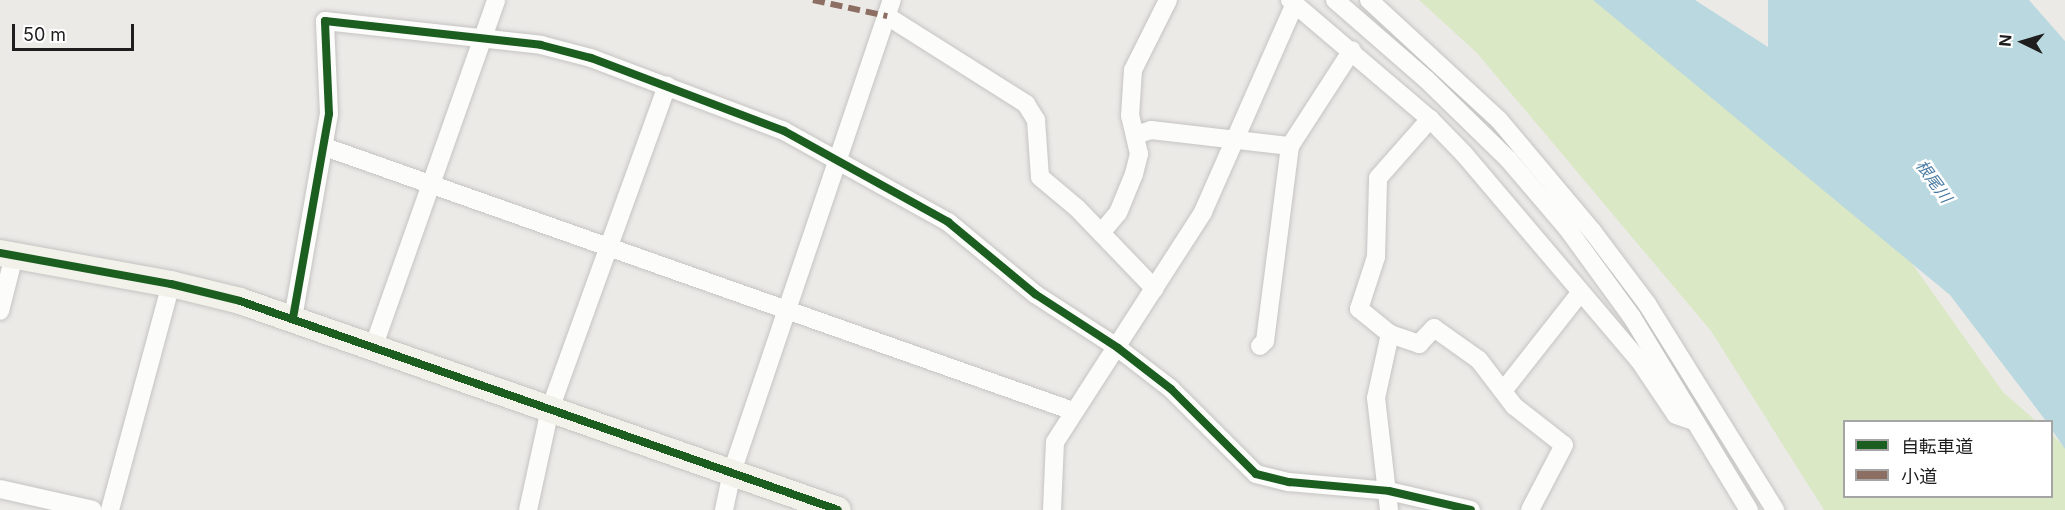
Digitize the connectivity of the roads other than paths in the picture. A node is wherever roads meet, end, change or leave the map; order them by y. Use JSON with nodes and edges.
{"nodes":[{"id":1,"x":496,"y":0,"type":"edge"},
{"id":2,"x":1168,"y":0,"type":"edge"},
{"id":3,"x":1335,"y":0,"type":"edge"},
{"id":4,"x":1369,"y":0,"type":"edge"},
{"id":5,"x":1293,"y":2,"type":"edge"},
{"id":6,"x":889,"y":8,"type":"edge"},
{"id":7,"x":482,"y":38,"type":"junction"},
{"id":8,"x":1352,"y":50,"type":"junction"},
{"id":9,"x":667,"y":85,"type":"junction"},
{"id":10,"x":1430,"y":119,"type":"junction"},
{"id":11,"x":1136,"y":135,"type":"junction"},
{"id":12,"x":1235,"y":138,"type":"junction"},
{"id":13,"x":1290,"y":146,"type":"junction"},
{"id":14,"x":324,"y":147,"type":"junction"},
{"id":15,"x":840,"y":161,"type":"junction"},
{"id":16,"x":432,"y":182,"type":"junction"},
{"id":17,"x":1101,"y":233,"type":"junction"},
{"id":18,"x":610,"y":244,"type":"junction"},
{"id":19,"x":7,"y":255,"type":"edge"},
{"id":20,"x":171,"y":284,"type":"junction"},
{"id":21,"x":1155,"y":289,"type":"junction"},
{"id":22,"x":1580,"y":293,"type":"junction"},
{"id":23,"x":789,"y":308,"type":"junction"},
{"id":24,"x":0,"y":311,"type":"edge"},
{"id":25,"x":293,"y":318,"type":"junction"},
{"id":26,"x":1390,"y":334,"type":"junction"},
{"id":27,"x":1260,"y":346,"type":"dead end"},
{"id":28,"x":373,"y":348,"type":"junction"},
{"id":29,"x":1118,"y":348,"type":"junction"},
{"id":30,"x":1503,"y":391,"type":"junction"},
{"id":31,"x":550,"y":409,"type":"junction"},
{"id":32,"x":1073,"y":411,"type":"junction"},
{"id":33,"x":1695,"y":422,"type":"junction"},
{"id":34,"x":732,"y":472,"type":"junction"},
{"id":35,"x":0,"y":489,"type":"edge"},
{"id":36,"x":1389,"y":491,"type":"junction"},
{"id":37,"x":93,"y":510,"type":"edge"},
{"id":38,"x":110,"y":510,"type":"edge"},
{"id":39,"x":528,"y":510,"type":"edge"},
{"id":40,"x":724,"y":510,"type":"edge"},
{"id":41,"x":838,"y":510,"type":"edge"},
{"id":42,"x":1052,"y":510,"type":"edge"},
{"id":43,"x":1389,"y":510,"type":"edge"},
{"id":44,"x":1471,"y":510,"type":"edge"},
{"id":45,"x":1530,"y":510,"type":"edge"},
{"id":46,"x":1749,"y":510,"type":"edge"},
{"id":47,"x":1775,"y":510,"type":"edge"}],
"edges":[{"from":1,"to":7,"type":"street"},
{"from":2,"to":11,"type":"street"},
{"from":3,"to":33,"type":"street"},
{"from":4,"to":47,"type":"street"},
{"from":5,"to":8,"type":"street"},
{"from":5,"to":12,"type":"street"},
{"from":6,"to":15,"type":"street"},
{"from":6,"to":17,"type":"street"},
{"from":7,"to":9,"type":"street"},
{"from":7,"to":14,"type":"street"},
{"from":7,"to":16,"type":"street"},
{"from":8,"to":10,"type":"street"},
{"from":8,"to":13,"type":"street"},
{"from":9,"to":15,"type":"street"},
{"from":9,"to":18,"type":"street"},
{"from":10,"to":22,"type":"street"},
{"from":10,"to":26,"type":"street"},
{"from":11,"to":12,"type":"street"},
{"from":11,"to":17,"type":"street"},
{"from":12,"to":13,"type":"street"},
{"from":12,"to":21,"type":"street"},
{"from":13,"to":27,"type":"street"},
{"from":14,"to":16,"type":"street"},
{"from":14,"to":25,"type":"street"},
{"from":15,"to":23,"type":"street"},
{"from":15,"to":29,"type":"street"},
{"from":16,"to":18,"type":"street"},
{"from":16,"to":28,"type":"street"},
{"from":17,"to":21,"type":"street"},
{"from":18,"to":23,"type":"street"},
{"from":18,"to":31,"type":"street"},
{"from":19,"to":20,"type":"street"},
{"from":19,"to":24,"type":"street"},
{"from":20,"to":25,"type":"street"},
{"from":20,"to":38,"type":"street"},
{"from":21,"to":29,"type":"street"},
{"from":22,"to":30,"type":"street"},
{"from":22,"to":33,"type":"street"},
{"from":23,"to":32,"type":"street"},
{"from":23,"to":34,"type":"street"},
{"from":25,"to":28,"type":"street"},
{"from":26,"to":30,"type":"street"},
{"from":26,"to":36,"type":"street"},
{"from":28,"to":31,"type":"street"},
{"from":29,"to":32,"type":"street"},
{"from":29,"to":36,"type":"street"},
{"from":30,"to":45,"type":"street"},
{"from":31,"to":34,"type":"street"},
{"from":31,"to":39,"type":"street"},
{"from":32,"to":42,"type":"street"},
{"from":33,"to":46,"type":"street"},
{"from":34,"to":40,"type":"street"},
{"from":34,"to":41,"type":"street"},
{"from":35,"to":37,"type":"street"},
{"from":36,"to":43,"type":"street"},
{"from":36,"to":44,"type":"street"}]}
